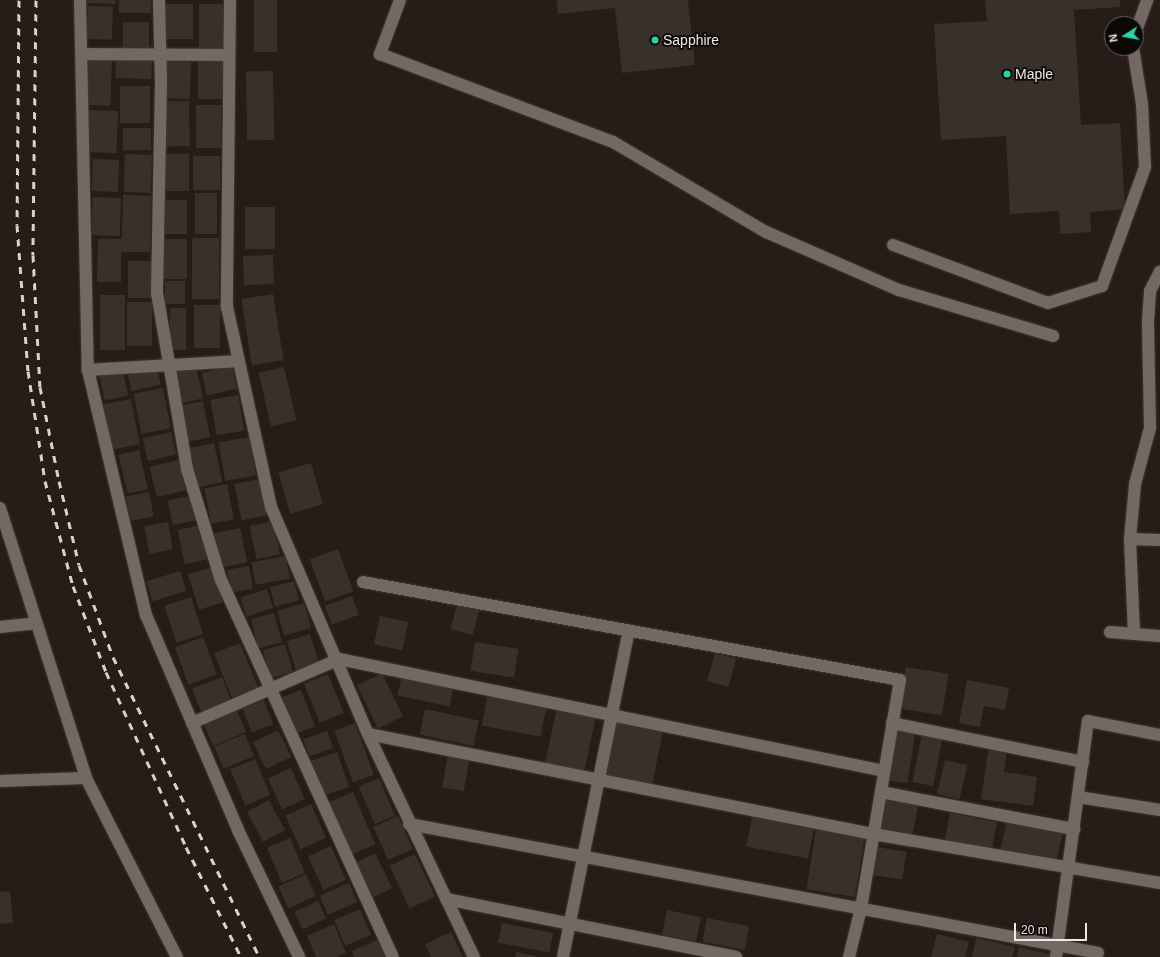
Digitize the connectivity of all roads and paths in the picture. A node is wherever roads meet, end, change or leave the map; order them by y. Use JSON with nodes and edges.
{"nodes":[{"id":1,"x":80,"y":0,"type":"edge"},
{"id":2,"x":159,"y":0,"type":"edge"},
{"id":3,"x":230,"y":0,"type":"edge"},
{"id":4,"x":400,"y":0,"type":"edge"},
{"id":5,"x":1147,"y":0,"type":"edge"},
{"id":6,"x":1141,"y":16,"type":"edge"},
{"id":7,"x":160,"y":53,"type":"junction"},
{"id":8,"x":82,"y":54,"type":"junction"},
{"id":9,"x":229,"y":55,"type":"junction"},
{"id":10,"x":1134,"y":56,"type":"edge"},
{"id":11,"x":893,"y":245,"type":"dead end"},
{"id":12,"x":1160,"y":271,"type":"edge"},
{"id":13,"x":1053,"y":336,"type":"dead end"},
{"id":14,"x":1154,"y":351,"type":"edge"},
{"id":15,"x":239,"y":361,"type":"junction"},
{"id":16,"x":169,"y":364,"type":"junction"},
{"id":17,"x":88,"y":370,"type":"junction"},
{"id":18,"x":0,"y":508,"type":"edge"},
{"id":19,"x":1130,"y":539,"type":"junction"},
{"id":20,"x":1160,"y":540,"type":"edge"},
{"id":21,"x":363,"y":582,"type":"dead end"},
{"id":22,"x":36,"y":623,"type":"junction"},
{"id":23,"x":0,"y":627,"type":"edge"},
{"id":24,"x":629,"y":630,"type":"junction"},
{"id":25,"x":1110,"y":632,"type":"dead end"},
{"id":26,"x":1134,"y":634,"type":"junction"},
{"id":27,"x":1160,"y":636,"type":"edge"},
{"id":28,"x":339,"y":659,"type":"junction"},
{"id":29,"x":270,"y":692,"type":"junction"},
{"id":30,"x":611,"y":715,"type":"junction"},
{"id":31,"x":892,"y":723,"type":"junction"},
{"id":32,"x":192,"y":724,"type":"junction"},
{"id":33,"x":368,"y":734,"type":"junction"},
{"id":34,"x":1160,"y":735,"type":"edge"},
{"id":35,"x":1083,"y":762,"type":"junction"},
{"id":36,"x":884,"y":772,"type":"junction"},
{"id":37,"x":86,"y":778,"type":"junction"},
{"id":38,"x":597,"y":780,"type":"junction"},
{"id":39,"x":0,"y":781,"type":"edge"},
{"id":40,"x":880,"y":792,"type":"junction"},
{"id":41,"x":1078,"y":798,"type":"junction"},
{"id":42,"x":1160,"y":810,"type":"edge"},
{"id":43,"x":409,"y":824,"type":"junction"},
{"id":44,"x":1074,"y":829,"type":"junction"},
{"id":45,"x":873,"y":834,"type":"junction"},
{"id":46,"x":583,"y":857,"type":"junction"},
{"id":47,"x":1068,"y":868,"type":"junction"},
{"id":48,"x":1160,"y":884,"type":"edge"},
{"id":49,"x":446,"y":899,"type":"junction"},
{"id":50,"x":861,"y":908,"type":"junction"},
{"id":51,"x":572,"y":924,"type":"junction"},
{"id":52,"x":1056,"y":951,"type":"edge"},
{"id":53,"x":1098,"y":953,"type":"dead end"},
{"id":54,"x":177,"y":957,"type":"edge"},
{"id":55,"x":299,"y":957,"type":"edge"},
{"id":56,"x":393,"y":957,"type":"edge"},
{"id":57,"x":474,"y":957,"type":"edge"},
{"id":58,"x":563,"y":957,"type":"edge"},
{"id":59,"x":736,"y":957,"type":"edge"},
{"id":60,"x":849,"y":957,"type":"edge"}],
"edges":[{"from":1,"to":8,"type":"street"},
{"from":2,"to":7,"type":"street"},
{"from":3,"to":9,"type":"street"},
{"from":4,"to":13,"type":"street"},
{"from":5,"to":6,"type":"street"},
{"from":7,"to":8,"type":"street"},
{"from":7,"to":9,"type":"street"},
{"from":7,"to":16,"type":"street"},
{"from":8,"to":17,"type":"street"},
{"from":9,"to":15,"type":"street"},
{"from":10,"to":11,"type":"street"},
{"from":12,"to":14,"type":"street"},
{"from":14,"to":19,"type":"street"},
{"from":15,"to":16,"type":"street"},
{"from":15,"to":28,"type":"street"},
{"from":16,"to":17,"type":"street"},
{"from":16,"to":29,"type":"street"},
{"from":17,"to":32,"type":"street"},
{"from":18,"to":22,"type":"street"},
{"from":19,"to":20,"type":"street"},
{"from":19,"to":26,"type":"street"},
{"from":21,"to":24,"type":"street"},
{"from":22,"to":23,"type":"street"},
{"from":22,"to":37,"type":"street"},
{"from":24,"to":30,"type":"street"},
{"from":24,"to":31,"type":"street"},
{"from":25,"to":26,"type":"street"},
{"from":26,"to":27,"type":"street"},
{"from":28,"to":29,"type":"street"},
{"from":28,"to":30,"type":"street"},
{"from":28,"to":33,"type":"street"},
{"from":29,"to":32,"type":"street"},
{"from":29,"to":56,"type":"street"},
{"from":30,"to":36,"type":"street"},
{"from":30,"to":38,"type":"street"},
{"from":31,"to":35,"type":"street"},
{"from":31,"to":36,"type":"street"},
{"from":32,"to":55,"type":"street"},
{"from":33,"to":38,"type":"street"},
{"from":33,"to":43,"type":"street"},
{"from":34,"to":35,"type":"street"},
{"from":35,"to":41,"type":"street"},
{"from":36,"to":40,"type":"street"},
{"from":37,"to":39,"type":"street"},
{"from":37,"to":54,"type":"street"},
{"from":38,"to":45,"type":"street"},
{"from":38,"to":46,"type":"street"},
{"from":40,"to":44,"type":"street"},
{"from":40,"to":45,"type":"street"},
{"from":41,"to":42,"type":"street"},
{"from":41,"to":44,"type":"street"},
{"from":43,"to":46,"type":"street"},
{"from":43,"to":49,"type":"street"},
{"from":44,"to":47,"type":"street"},
{"from":45,"to":47,"type":"street"},
{"from":45,"to":50,"type":"street"},
{"from":46,"to":50,"type":"street"},
{"from":46,"to":51,"type":"street"},
{"from":47,"to":48,"type":"street"},
{"from":47,"to":52,"type":"street"},
{"from":49,"to":51,"type":"street"},
{"from":49,"to":57,"type":"street"},
{"from":50,"to":52,"type":"street"},
{"from":50,"to":60,"type":"street"},
{"from":51,"to":58,"type":"street"},
{"from":51,"to":59,"type":"street"},
{"from":52,"to":53,"type":"street"}]}
